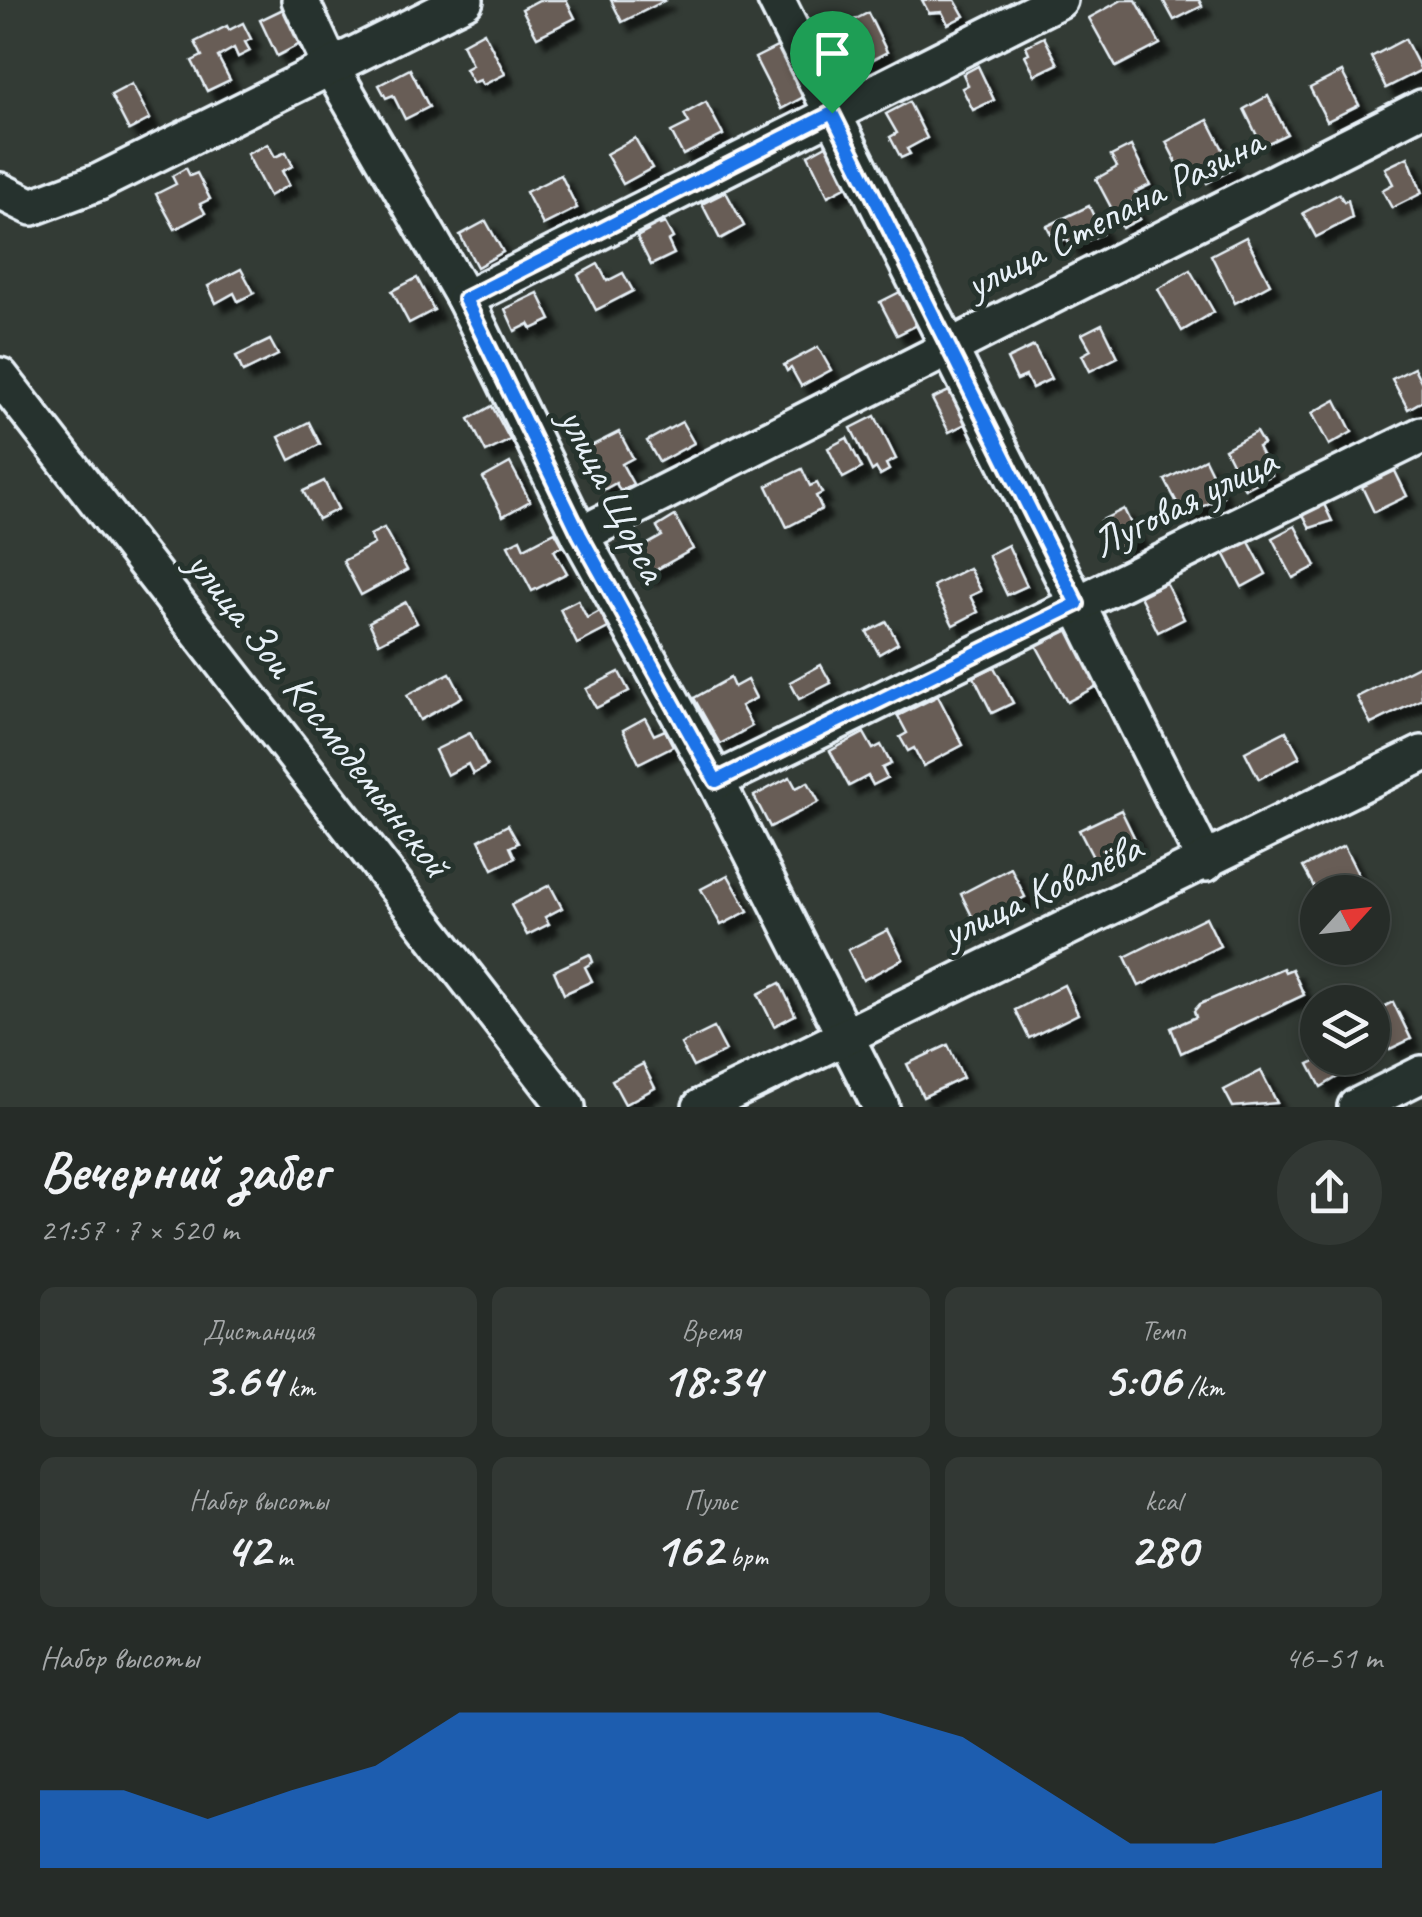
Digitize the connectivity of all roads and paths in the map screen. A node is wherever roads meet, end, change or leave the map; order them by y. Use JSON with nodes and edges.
{"nodes":[{"id":1,"x":300,"y":0,"type":"edge"},
{"id":2,"x":466,"y":0,"type":"edge"},
{"id":3,"x":776,"y":0,"type":"edge"},
{"id":4,"x":1059,"y":0,"type":"edge"},
{"id":5,"x":332,"y":68,"type":"junction"},
{"id":6,"x":1422,"y":108,"type":"edge"},
{"id":7,"x":832,"y":113,"type":"junction"},
{"id":8,"x":0,"y":192,"type":"edge"},
{"id":9,"x":465,"y":299,"type":"junction"},
{"id":10,"x":949,"y":347,"type":"junction"},
{"id":11,"x":0,"y":376,"type":"edge"},
{"id":12,"x":1422,"y":435,"type":"edge"},
{"id":13,"x":580,"y":535,"type":"junction"},
{"id":14,"x":1077,"y":604,"type":"junction"},
{"id":15,"x":1422,"y":754,"type":"edge"},
{"id":16,"x":716,"y":781,"type":"junction"},
{"id":17,"x":1206,"y":862,"type":"junction"},
{"id":18,"x":842,"y":1034,"type":"junction"},
{"id":19,"x":1422,"y":1074,"type":"edge"},
{"id":20,"x":567,"y":1107,"type":"edge"},
{"id":21,"x":701,"y":1107,"type":"edge"},
{"id":22,"x":881,"y":1107,"type":"edge"},
{"id":23,"x":1356,"y":1107,"type":"edge"}],
"edges":[{"from":1,"to":5,"type":"street","name":"улица Щорса"},
{"from":2,"to":5,"type":"street"},
{"from":3,"to":7,"type":"street"},
{"from":4,"to":7,"type":"street"},
{"from":5,"to":8,"type":"street"},
{"from":5,"to":9,"type":"street","name":"улица Щорса"},
{"from":6,"to":10,"type":"street","name":"улица Степана Разина"},
{"from":7,"to":9,"type":"street"},
{"from":7,"to":10,"type":"street"},
{"from":9,"to":13,"type":"street","name":"улица Щорса"},
{"from":10,"to":13,"type":"street","name":"улица Степана Разина"},
{"from":10,"to":14,"type":"street"},
{"from":11,"to":20,"type":"street","name":"улица Зои Космодемьянской"},
{"from":12,"to":14,"type":"street","name":"Луговая улица"},
{"from":13,"to":16,"type":"street","name":"улица Щорса"},
{"from":14,"to":16,"type":"street","name":"Луговая улица"},
{"from":14,"to":17,"type":"street"},
{"from":15,"to":17,"type":"street","name":"улица Ковалёва"},
{"from":16,"to":18,"type":"street","name":"улица Щорса"},
{"from":17,"to":18,"type":"street","name":"улица Ковалёва"},
{"from":18,"to":21,"type":"street","name":"улица Ковалёва"},
{"from":18,"to":22,"type":"street","name":"улица Щорса"},
{"from":19,"to":23,"type":"street"}]}
